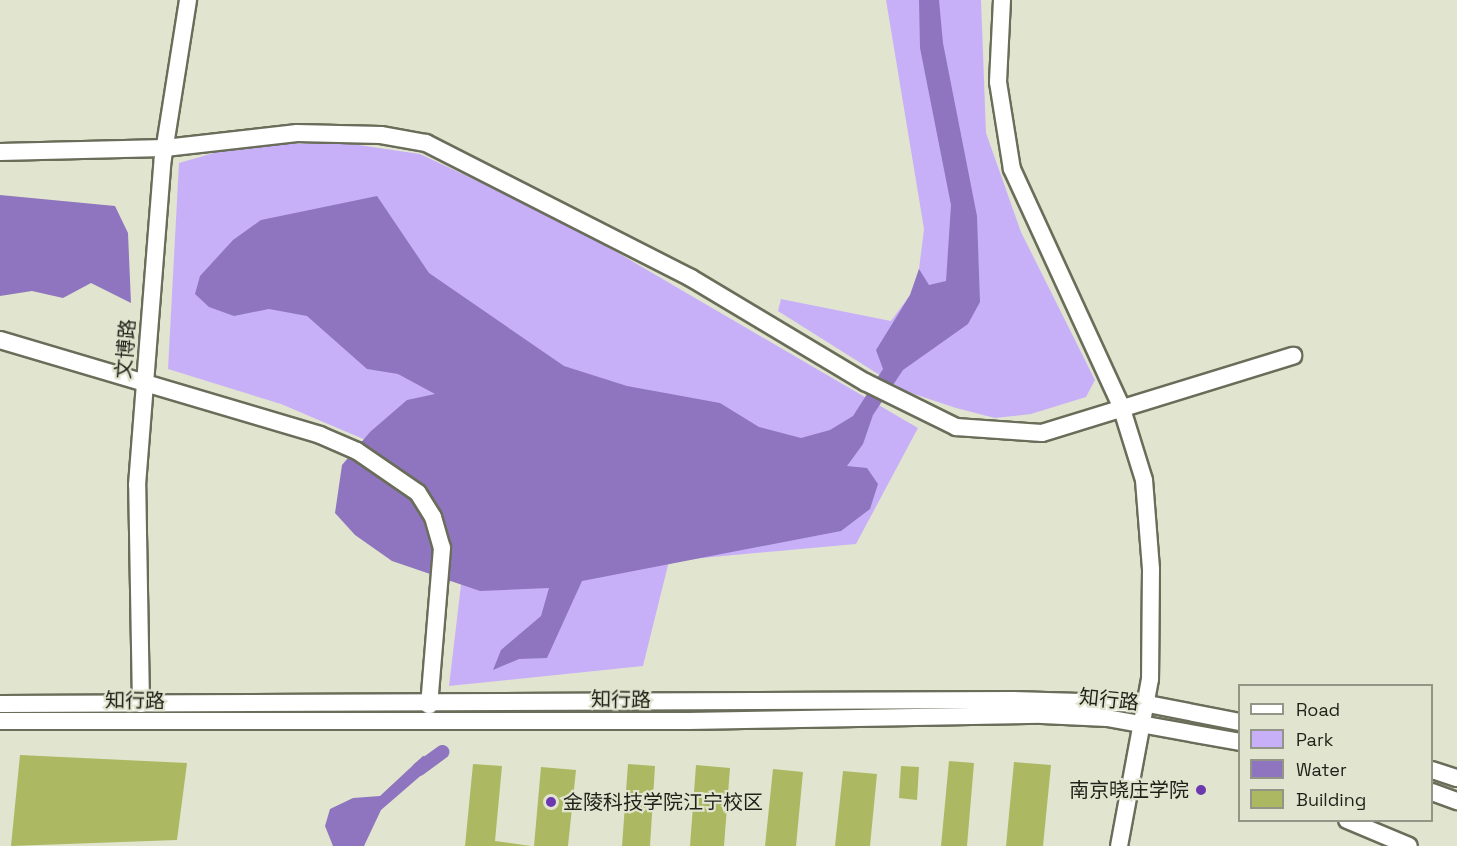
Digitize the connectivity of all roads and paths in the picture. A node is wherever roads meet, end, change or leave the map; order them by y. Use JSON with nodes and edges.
{"nodes":[{"id":1,"x":188,"y":0,"type":"edge"},
{"id":2,"x":1002,"y":0,"type":"edge"},
{"id":3,"x":165,"y":148,"type":"junction"},
{"id":4,"x":0,"y":152,"type":"edge"},
{"id":5,"x":0,"y":340,"type":"edge"},
{"id":6,"x":1293,"y":356,"type":"dead end"},
{"id":7,"x":144,"y":386,"type":"junction"},
{"id":8,"x":1121,"y":406,"type":"junction"},
{"id":9,"x":0,"y":704,"type":"edge"},
{"id":10,"x":141,"y":704,"type":"junction"},
{"id":11,"x":1148,"y":704,"type":"junction"},
{"id":12,"x":429,"y":705,"type":"junction"},
{"id":13,"x":0,"y":721,"type":"edge"},
{"id":14,"x":1238,"y":722,"type":"edge"},
{"id":15,"x":1145,"y":724,"type":"junction"},
{"id":16,"x":1238,"y":742,"type":"edge"},
{"id":17,"x":1433,"y":771,"type":"edge"},
{"id":18,"x":1457,"y":778,"type":"edge"},
{"id":19,"x":1433,"y":793,"type":"edge"},
{"id":20,"x":1457,"y":801,"type":"edge"},
{"id":21,"x":1352,"y":822,"type":"edge"},
{"id":22,"x":1119,"y":846,"type":"edge"},
{"id":23,"x":1408,"y":846,"type":"edge"}],
"edges":[{"from":1,"to":3,"type":"street","name":"文博路"},
{"from":2,"to":8,"type":"street"},
{"from":3,"to":4,"type":"street"},
{"from":3,"to":7,"type":"street","name":"文博路"},
{"from":3,"to":8,"type":"street"},
{"from":5,"to":7,"type":"street"},
{"from":6,"to":8,"type":"street"},
{"from":7,"to":10,"type":"street","name":"文博路"},
{"from":7,"to":12,"type":"street"},
{"from":8,"to":11,"type":"street"},
{"from":9,"to":10,"type":"street","name":"知行路"},
{"from":10,"to":12,"type":"street","name":"知行路"},
{"from":11,"to":12,"type":"street","name":"知行路"},
{"from":11,"to":14,"type":"street","name":"知行路"},
{"from":11,"to":15,"type":"street"},
{"from":13,"to":15,"type":"street","name":"知行路"},
{"from":15,"to":16,"type":"street","name":"知行路"},
{"from":15,"to":22,"type":"street"},
{"from":17,"to":18,"type":"street"},
{"from":19,"to":20,"type":"street"},
{"from":21,"to":23,"type":"street"}]}
